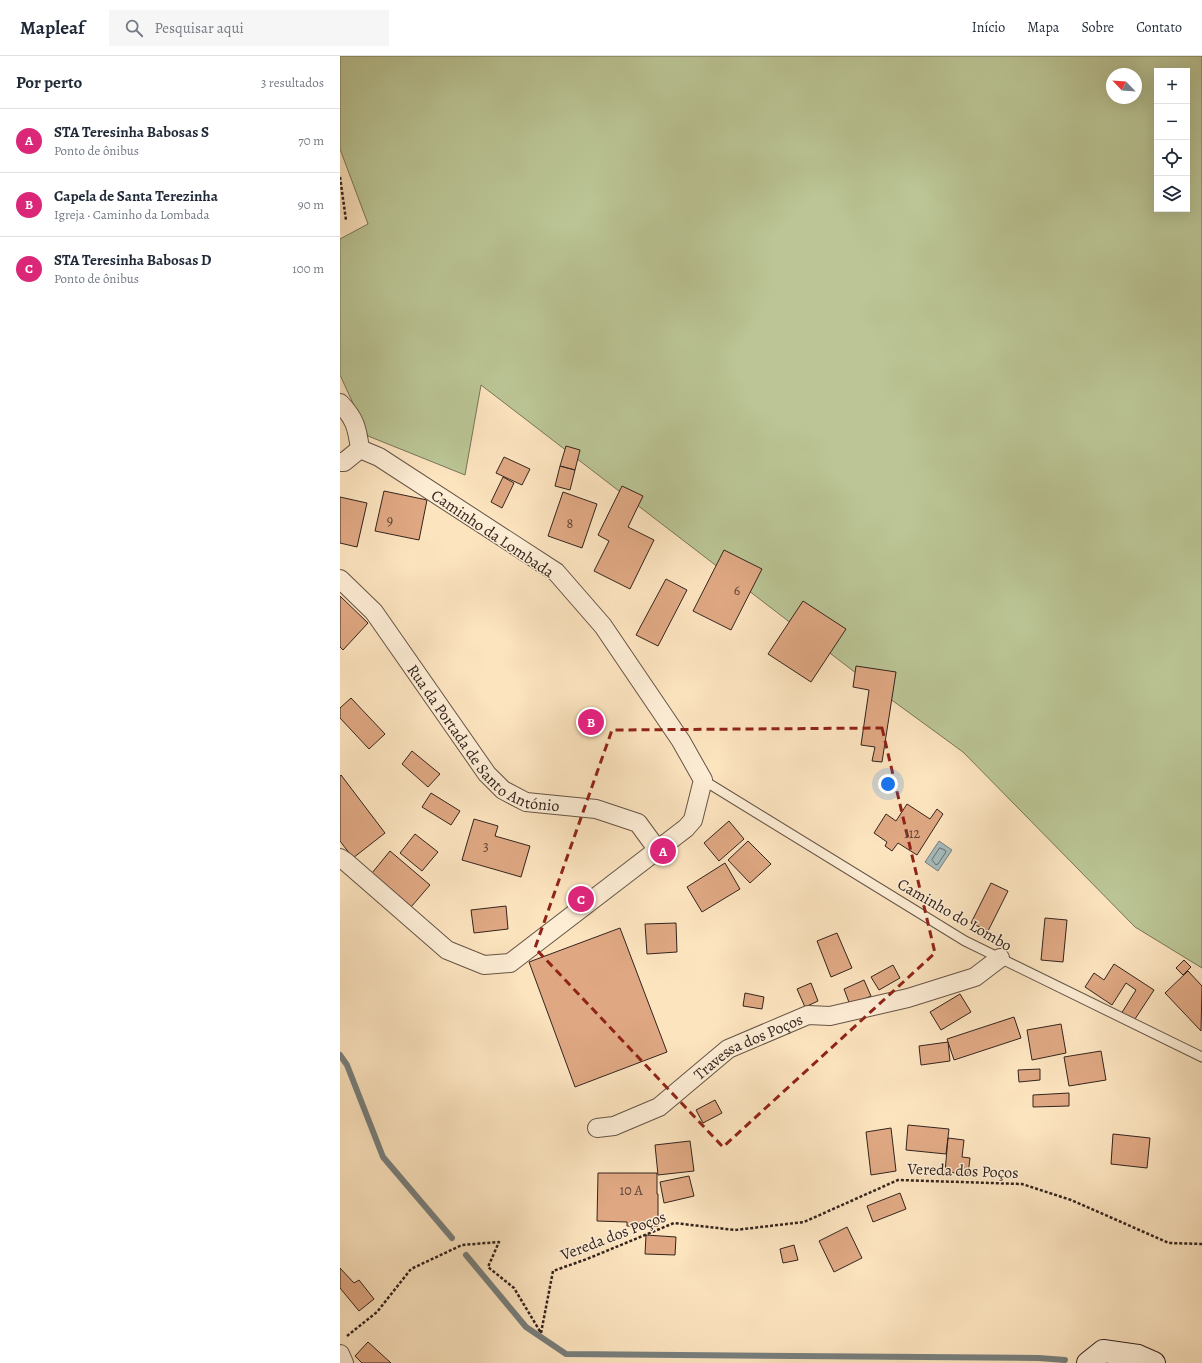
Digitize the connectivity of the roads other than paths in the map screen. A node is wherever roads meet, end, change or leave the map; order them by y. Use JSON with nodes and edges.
{"nodes":[{"id":1,"x":340,"y":403,"type":"edge"},
{"id":2,"x":360,"y":449,"type":"junction"},
{"id":3,"x":340,"y":462,"type":"edge"},
{"id":4,"x":340,"y":579,"type":"edge"},
{"id":5,"x":703,"y":780,"type":"junction"},
{"id":6,"x":657,"y":849,"type":"junction"},
{"id":7,"x":340,"y":858,"type":"edge"},
{"id":8,"x":1000,"y":958,"type":"junction"},
{"id":9,"x":1202,"y":1057,"type":"edge"},
{"id":10,"x":597,"y":1128,"type":"dead end"},
{"id":11,"x":340,"y":1354,"type":"edge"},
{"id":12,"x":344,"y":1363,"type":"edge"},
{"id":13,"x":1088,"y":1363,"type":"edge"},
{"id":14,"x":1154,"y":1363,"type":"edge"}],
"edges":[{"from":1,"to":2,"type":"street"},
{"from":2,"to":3,"type":"street"},
{"from":2,"to":5,"type":"street","name":"Caminho da Lombada"},
{"from":4,"to":6,"type":"street","name":"Rua da Portada de Santo António"},
{"from":5,"to":6,"type":"street"},
{"from":5,"to":8,"type":"lane","name":"Caminho do Lombo"},
{"from":6,"to":7,"type":"street"},
{"from":8,"to":9,"type":"lane","name":"Caminho do Lombo"},
{"from":8,"to":10,"type":"street","name":"Travessa dos Poços"},
{"from":11,"to":12,"type":"street"},
{"from":13,"to":14,"type":"street"}]}
